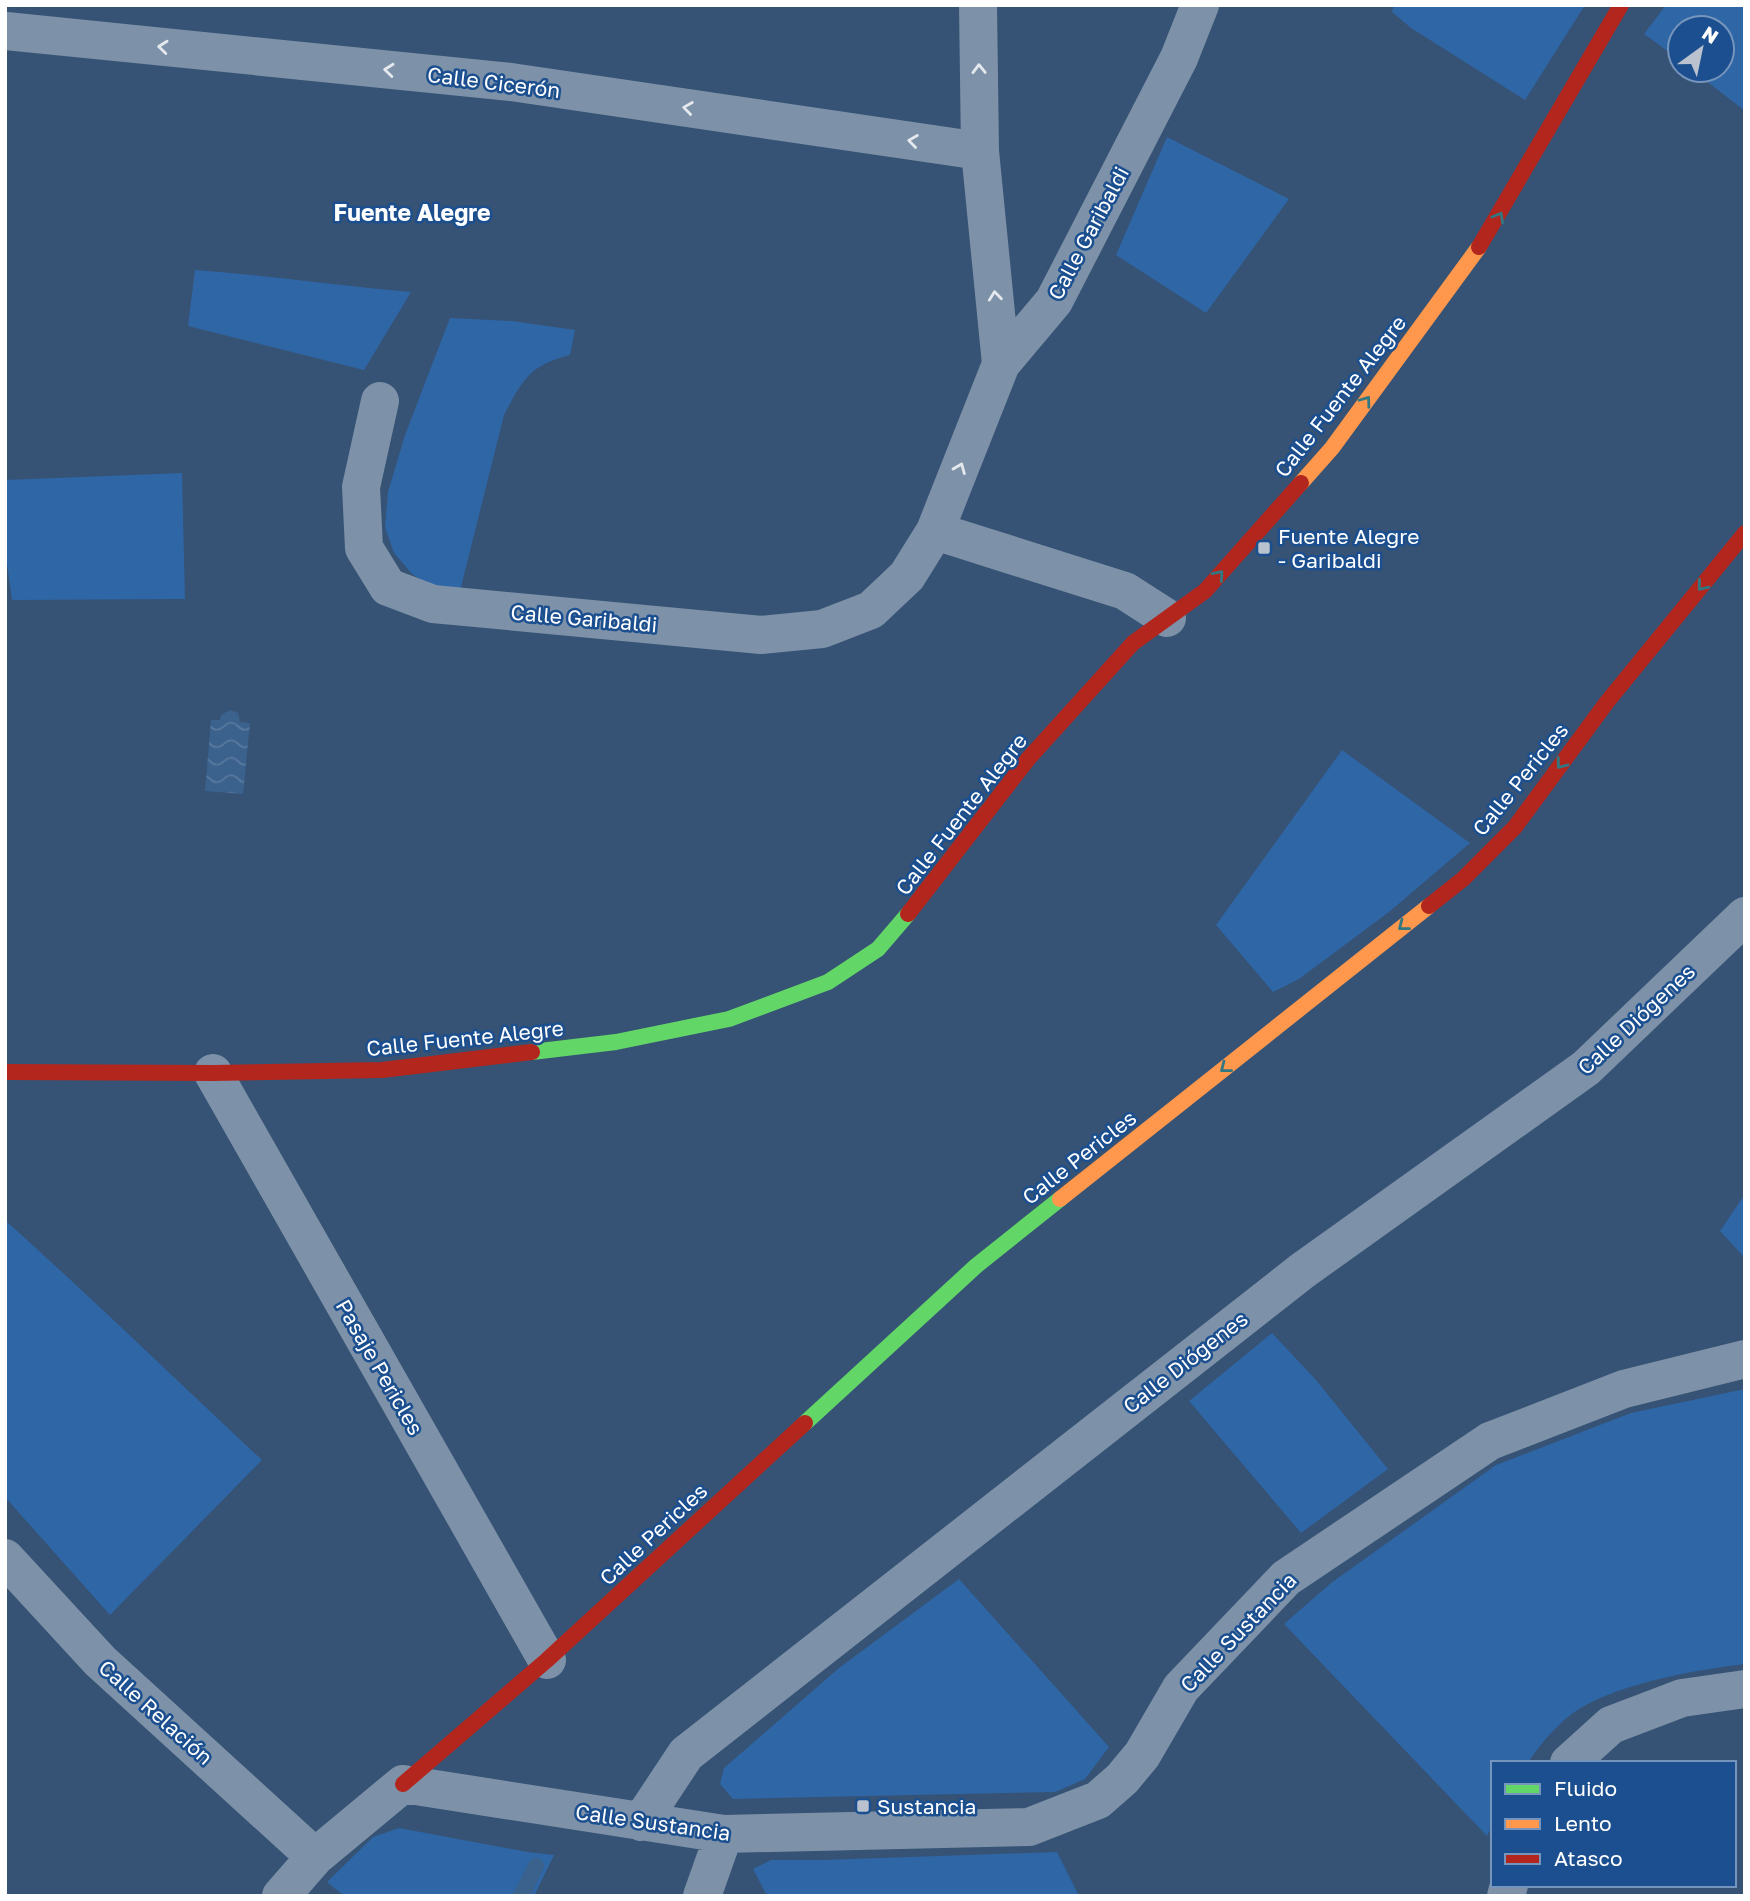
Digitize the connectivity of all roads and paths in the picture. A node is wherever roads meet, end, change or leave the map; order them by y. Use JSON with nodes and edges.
{"nodes":[{"id":1,"x":10,"y":5,"type":"edge"},
{"id":2,"x":978,"y":5,"type":"edge"},
{"id":3,"x":1200,"y":5,"type":"edge"},
{"id":4,"x":1621,"y":5,"type":"edge"},
{"id":5,"x":6,"y":33,"type":"edge"},
{"id":6,"x":980,"y":152,"type":"junction"},
{"id":7,"x":1001,"y":364,"type":"junction"},
{"id":8,"x":380,"y":401,"type":"dead end"},
{"id":9,"x":935,"y":531,"type":"junction"},
{"id":10,"x":1745,"y":533,"type":"edge"},
{"id":11,"x":1167,"y":618,"type":"junction"},
{"id":12,"x":1745,"y":916,"type":"edge"},
{"id":13,"x":5,"y":1072,"type":"edge"},
{"id":14,"x":213,"y":1073,"type":"junction"},
{"id":15,"x":1745,"y":1359,"type":"edge"},
{"id":16,"x":5,"y":1558,"type":"edge"},
{"id":17,"x":547,"y":1660,"type":"junction"},
{"id":18,"x":1745,"y":1689,"type":"edge"},
{"id":19,"x":1571,"y":1761,"type":"edge"},
{"id":20,"x":403,"y":1784,"type":"junction"},
{"id":21,"x":641,"y":1822,"type":"junction"},
{"id":22,"x":724,"y":1835,"type":"junction"},
{"id":23,"x":315,"y":1857,"type":"junction"},
{"id":24,"x":281,"y":1896,"type":"edge"},
{"id":25,"x":702,"y":1896,"type":"edge"}],
"edges":[{"from":1,"to":5,"type":"street","name":"Calle Cicerón"},
{"from":6,"to":2,"type":"street","one_way":true},
{"from":3,"to":7,"type":"street","name":"Calle Garibaldi"},
{"from":11,"to":4,"type":"street","name":"Calle Fuente Alegre","one_way":true},
{"from":6,"to":5,"type":"street","name":"Calle Cicerón","one_way":true},
{"from":7,"to":6,"type":"street","one_way":true},
{"from":9,"to":7,"type":"street","name":"Calle Garibaldi","one_way":true},
{"from":8,"to":9,"type":"street","name":"Calle Garibaldi"},
{"from":9,"to":11,"type":"street"},
{"from":10,"to":17,"type":"street","name":"Calle Pericles","one_way":true},
{"from":11,"to":14,"type":"street","name":"Calle Fuente Alegre"},
{"from":12,"to":21,"type":"street","name":"Calle Diógenes"},
{"from":13,"to":14,"type":"street","name":"Calle Fuente Alegre"},
{"from":14,"to":17,"type":"street","name":"Pasaje Pericles"},
{"from":15,"to":22,"type":"street","name":"Calle Sustancia"},
{"from":16,"to":23,"type":"street","name":"Calle Relación"},
{"from":17,"to":20,"type":"street","name":"Calle Pericles"},
{"from":18,"to":19,"type":"street"},
{"from":20,"to":21,"type":"street","name":"Calle Sustancia"},
{"from":20,"to":23,"type":"street"},
{"from":21,"to":22,"type":"street","name":"Calle Sustancia"},
{"from":22,"to":25,"type":"street"},
{"from":23,"to":24,"type":"street"}]}
